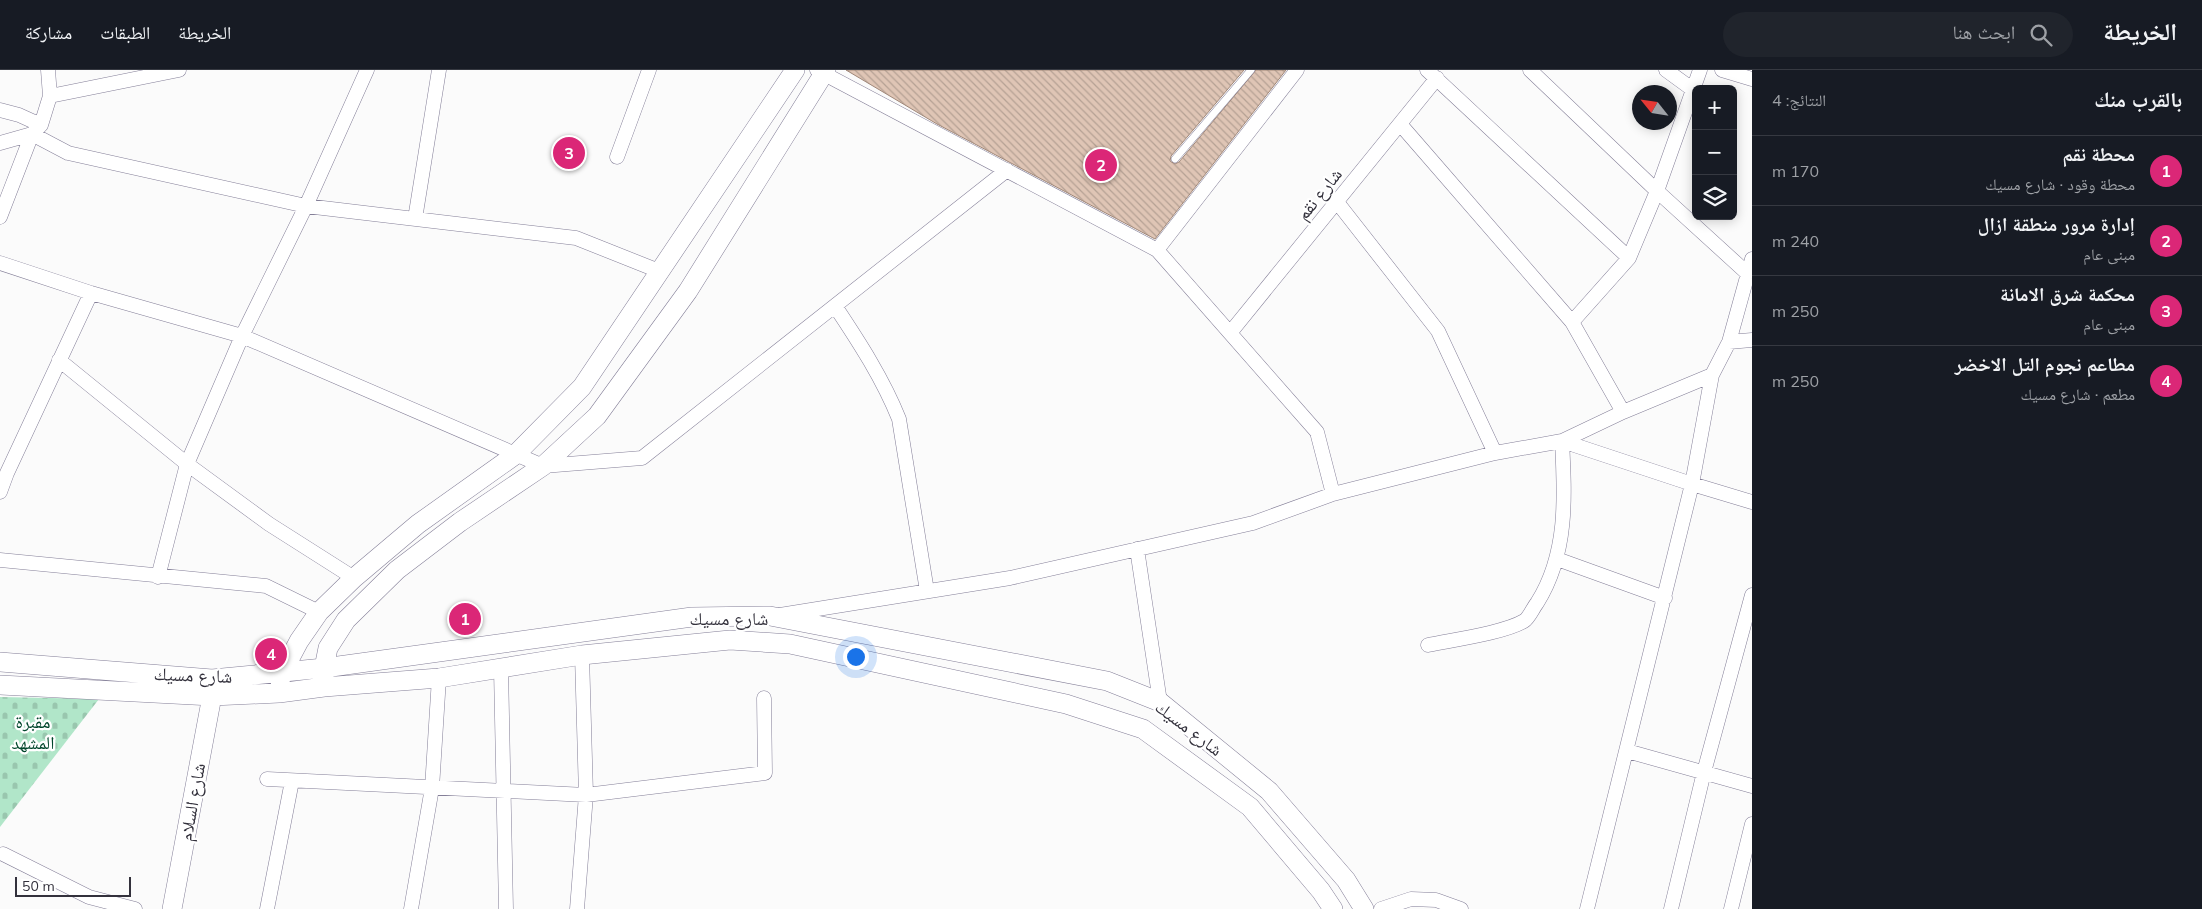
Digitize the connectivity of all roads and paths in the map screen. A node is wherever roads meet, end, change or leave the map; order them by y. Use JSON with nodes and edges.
{"nodes":[{"id":1,"x":48,"y":70,"type":"edge"},
{"id":2,"x":179,"y":70,"type":"edge"},
{"id":3,"x":367,"y":70,"type":"edge"},
{"id":4,"x":439,"y":70,"type":"edge"},
{"id":5,"x":649,"y":70,"type":"edge"},
{"id":6,"x":795,"y":70,"type":"edge"},
{"id":7,"x":1251,"y":70,"type":"edge"},
{"id":8,"x":1298,"y":70,"type":"edge"},
{"id":9,"x":1530,"y":70,"type":"edge"},
{"id":10,"x":1666,"y":70,"type":"edge"},
{"id":11,"x":1700,"y":70,"type":"edge"},
{"id":12,"x":1722,"y":70,"type":"edge"},
{"id":13,"x":822,"y":71,"type":"edge"},
{"id":14,"x":1432,"y":74,"type":"edge"},
{"id":15,"x":1752,"y":78,"type":"edge"},
{"id":16,"x":1694,"y":85,"type":"edge"},
{"id":17,"x":1692,"y":89,"type":"joint"},
{"id":18,"x":50,"y":96,"type":"junction"},
{"id":19,"x":0,"y":110,"type":"edge"},
{"id":20,"x":1400,"y":124,"type":"junction"},
{"id":21,"x":36,"y":130,"type":"junction"},
{"id":22,"x":0,"y":143,"type":"edge"},
{"id":23,"x":618,"y":157,"type":"dead end"},
{"id":24,"x":1175,"y":159,"type":"dead end"},
{"id":25,"x":1007,"y":170,"type":"junction"},
{"id":26,"x":1657,"y":191,"type":"junction"},
{"id":27,"x":1336,"y":202,"type":"junction"},
{"id":28,"x":306,"y":206,"type":"junction"},
{"id":29,"x":0,"y":217,"type":"edge"},
{"id":30,"x":415,"y":219,"type":"junction"},
{"id":31,"x":1157,"y":250,"type":"junction"},
{"id":32,"x":1629,"y":258,"type":"junction"},
{"id":33,"x":1752,"y":259,"type":"edge"},
{"id":34,"x":0,"y":263,"type":"edge"},
{"id":35,"x":659,"y":271,"type":"junction"},
{"id":36,"x":1747,"y":273,"type":"junction"},
{"id":37,"x":91,"y":294,"type":"junction"},
{"id":38,"x":834,"y":306,"type":"junction"},
{"id":39,"x":1572,"y":322,"type":"junction"},
{"id":40,"x":1230,"y":333,"type":"junction"},
{"id":41,"x":242,"y":336,"type":"junction"},
{"id":42,"x":1752,"y":340,"type":"edge"},
{"id":43,"x":1729,"y":342,"type":"junction"},
{"id":44,"x":59,"y":360,"type":"junction"},
{"id":45,"x":1712,"y":375,"type":"junction"},
{"id":46,"x":1623,"y":412,"type":"junction"},
{"id":47,"x":1562,"y":441,"type":"junction"},
{"id":48,"x":1494,"y":453,"type":"junction"},
{"id":49,"x":515,"y":455,"type":"junction"},
{"id":50,"x":187,"y":464,"type":"junction"},
{"id":51,"x":543,"y":466,"type":"junction"},
{"id":52,"x":3,"y":471,"type":"edge"},
{"id":53,"x":1692,"y":484,"type":"junction"},
{"id":54,"x":0,"y":492,"type":"edge"},
{"id":55,"x":1333,"y":494,"type":"junction"},
{"id":56,"x":1752,"y":502,"type":"edge"},
{"id":57,"x":1137,"y":549,"type":"junction"},
{"id":58,"x":1557,"y":559,"type":"junction"},
{"id":59,"x":0,"y":560,"type":"edge"},
{"id":60,"x":158,"y":576,"type":"junction"},
{"id":61,"x":354,"y":578,"type":"junction"},
{"id":62,"x":927,"y":591,"type":"junction"},
{"id":63,"x":1752,"y":595,"type":"edge"},
{"id":64,"x":1665,"y":598,"type":"junction"},
{"id":65,"x":319,"y":612,"type":"junction"},
{"id":66,"x":770,"y":616,"type":"junction"},
{"id":67,"x":1428,"y":645,"type":"dead end"},
{"id":68,"x":582,"y":655,"type":"junction"},
{"id":69,"x":0,"y":662,"type":"edge"},
{"id":70,"x":501,"y":669,"type":"junction"},
{"id":71,"x":282,"y":673,"type":"junction"},
{"id":72,"x":324,"y":678,"type":"junction"},
{"id":73,"x":439,"y":678,"type":"junction"},
{"id":74,"x":0,"y":685,"type":"edge"},
{"id":75,"x":279,"y":693,"type":"junction"},
{"id":76,"x":212,"y":696,"type":"junction"},
{"id":77,"x":764,"y":698,"type":"dead end"},
{"id":78,"x":1160,"y":702,"type":"junction"},
{"id":79,"x":1627,"y":751,"type":"junction"},
{"id":80,"x":1704,"y":772,"type":"junction"},
{"id":81,"x":268,"y":779,"type":"dead end"},
{"id":82,"x":292,"y":781,"type":"junction"},
{"id":83,"x":1752,"y":786,"type":"edge"},
{"id":84,"x":432,"y":788,"type":"junction"},
{"id":85,"x":504,"y":791,"type":"junction"},
{"id":86,"x":586,"y":796,"type":"junction"},
{"id":87,"x":1752,"y":824,"type":"edge"},
{"id":88,"x":3,"y":854,"type":"dead end"},
{"id":89,"x":135,"y":909,"type":"edge"},
{"id":90,"x":172,"y":909,"type":"edge"},
{"id":91,"x":267,"y":909,"type":"edge"},
{"id":92,"x":411,"y":909,"type":"edge"},
{"id":93,"x":506,"y":909,"type":"edge"},
{"id":94,"x":577,"y":909,"type":"edge"},
{"id":95,"x":1333,"y":909,"type":"edge"},
{"id":96,"x":1364,"y":909,"type":"edge"},
{"id":97,"x":1381,"y":909,"type":"edge"},
{"id":98,"x":1461,"y":909,"type":"edge"},
{"id":99,"x":1587,"y":909,"type":"edge"},
{"id":100,"x":1670,"y":909,"type":"edge"},
{"id":101,"x":1731,"y":909,"type":"edge"}],
"edges":[{"from":1,"to":18,"type":"street"},
{"from":2,"to":18,"type":"street"},
{"from":3,"to":28,"type":"street"},
{"from":4,"to":30,"type":"street"},
{"from":5,"to":23,"type":"street"},
{"from":6,"to":35,"type":"street"},
{"from":7,"to":24,"type":"lane"},
{"from":8,"to":31,"type":"street"},
{"from":9,"to":26,"type":"street"},
{"from":10,"to":17,"type":"street"},
{"from":11,"to":16,"type":"street"},
{"from":12,"to":15,"type":"street"},
{"from":13,"to":25,"type":"street"},
{"from":13,"to":51,"type":"street"},
{"from":14,"to":20,"type":"street","name":"شارع نقم"},
{"from":14,"to":32,"type":"street"},
{"from":17,"to":26,"type":"street"},
{"from":18,"to":21,"type":"street"},
{"from":19,"to":21,"type":"street"},
{"from":20,"to":27,"type":"street","name":"شارع نقم"},
{"from":20,"to":39,"type":"street"},
{"from":21,"to":22,"type":"street"},
{"from":21,"to":28,"type":"street"},
{"from":21,"to":29,"type":"street"},
{"from":25,"to":31,"type":"street"},
{"from":25,"to":38,"type":"street"},
{"from":26,"to":32,"type":"street"},
{"from":26,"to":36,"type":"street"},
{"from":27,"to":40,"type":"street","name":"شارع نقم"},
{"from":27,"to":48,"type":"street"},
{"from":28,"to":30,"type":"street"},
{"from":28,"to":41,"type":"street"},
{"from":30,"to":35,"type":"street"},
{"from":31,"to":40,"type":"street"},
{"from":32,"to":39,"type":"street"},
{"from":33,"to":36,"type":"street"},
{"from":34,"to":37,"type":"street"},
{"from":35,"to":49,"type":"street"},
{"from":36,"to":43,"type":"street"},
{"from":37,"to":41,"type":"street"},
{"from":37,"to":44,"type":"street"},
{"from":38,"to":51,"type":"street"},
{"from":38,"to":62,"type":"street"},
{"from":39,"to":46,"type":"street"},
{"from":40,"to":55,"type":"street"},
{"from":41,"to":49,"type":"street"},
{"from":41,"to":50,"type":"street"},
{"from":42,"to":43,"type":"street"},
{"from":43,"to":45,"type":"street"},
{"from":44,"to":50,"type":"street"},
{"from":44,"to":52,"type":"street"},
{"from":45,"to":46,"type":"street"},
{"from":45,"to":53,"type":"street"},
{"from":46,"to":47,"type":"street"},
{"from":47,"to":48,"type":"street"},
{"from":47,"to":53,"type":"street"},
{"from":47,"to":58,"type":"street"},
{"from":48,"to":55,"type":"street"},
{"from":49,"to":51,"type":"street"},
{"from":49,"to":61,"type":"street"},
{"from":50,"to":60,"type":"street"},
{"from":50,"to":61,"type":"street"},
{"from":51,"to":72,"type":"street"},
{"from":52,"to":54,"type":"street"},
{"from":53,"to":56,"type":"street"},
{"from":53,"to":64,"type":"street"},
{"from":55,"to":57,"type":"street"},
{"from":57,"to":62,"type":"street"},
{"from":57,"to":78,"type":"street"},
{"from":58,"to":64,"type":"street"},
{"from":58,"to":67,"type":"street"},
{"from":59,"to":60,"type":"street"},
{"from":60,"to":65,"type":"street"},
{"from":61,"to":65,"type":"street"},
{"from":62,"to":66,"type":"street"},
{"from":63,"to":80,"type":"street"},
{"from":64,"to":79,"type":"street"},
{"from":65,"to":71,"type":"street"},
{"from":66,"to":72,"type":"street","name":"شارع مسيك"},
{"from":66,"to":78,"type":"street","name":"شارع مسيك"},
{"from":68,"to":70,"type":"street","name":"شارع مسيك"},
{"from":68,"to":86,"type":"street"},
{"from":68,"to":95,"type":"street","name":"شارع مسيك"},
{"from":69,"to":71,"type":"street","name":"شارع مسيك"},
{"from":70,"to":73,"type":"street","name":"شارع مسيك"},
{"from":70,"to":85,"type":"street"},
{"from":71,"to":72,"type":"street","name":"شارع مسيك"},
{"from":71,"to":75,"type":"street"},
{"from":72,"to":73,"type":"street","name":"شارع مسيك"},
{"from":72,"to":75,"type":"street","name":"شارع مسيك"},
{"from":73,"to":84,"type":"street"},
{"from":74,"to":76,"type":"street","name":"شارع مسيك"},
{"from":75,"to":76,"type":"street","name":"شارع مسيك"},
{"from":76,"to":90,"type":"street","name":"شارع السلام"},
{"from":77,"to":86,"type":"street"},
{"from":78,"to":96,"type":"street","name":"شارع مسيك"},
{"from":79,"to":80,"type":"street"},
{"from":79,"to":99,"type":"street"},
{"from":80,"to":83,"type":"street"},
{"from":80,"to":100,"type":"street"},
{"from":81,"to":82,"type":"street"},
{"from":82,"to":84,"type":"street"},
{"from":82,"to":91,"type":"street"},
{"from":84,"to":85,"type":"street"},
{"from":84,"to":92,"type":"street"},
{"from":85,"to":86,"type":"street"},
{"from":85,"to":93,"type":"street"},
{"from":86,"to":94,"type":"street"},
{"from":87,"to":101,"type":"street"},
{"from":88,"to":89,"type":"street"},
{"from":97,"to":98,"type":"street"}]}
